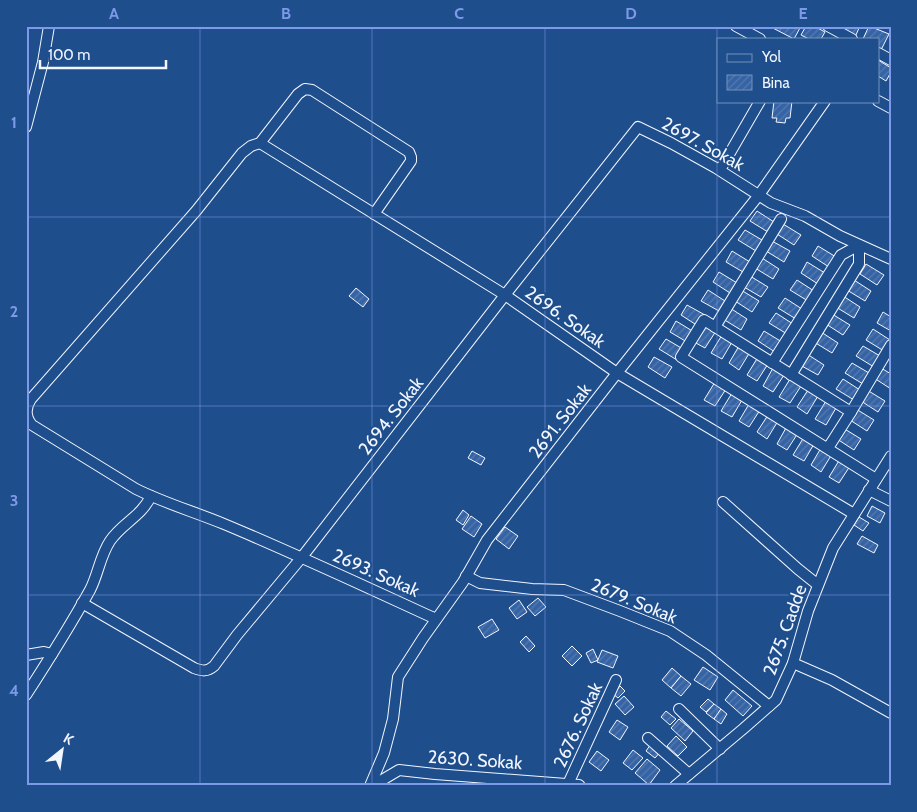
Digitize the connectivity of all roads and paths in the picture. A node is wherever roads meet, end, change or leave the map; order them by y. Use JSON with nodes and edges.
{"nodes":[{"id":1,"x":49,"y":26,"type":"edge"},
{"id":2,"x":736,"y":26,"type":"edge"},
{"id":3,"x":828,"y":26,"type":"edge"},
{"id":4,"x":758,"y":38,"type":"edge"},
{"id":5,"x":850,"y":38,"type":"edge"},
{"id":6,"x":759,"y":102,"type":"edge"},
{"id":7,"x":824,"y":102,"type":"edge"},
{"id":8,"x":880,"y":102,"type":"edge"},
{"id":9,"x":891,"y":108,"type":"edge"},
{"id":10,"x":26,"y":127,"type":"edge"},
{"id":11,"x":260,"y":143,"type":"junction"},
{"id":12,"x":720,"y":170,"type":"junction"},
{"id":13,"x":759,"y":195,"type":"junction"},
{"id":14,"x":374,"y":214,"type":"junction"},
{"id":15,"x":781,"y":219,"type":"dead end"},
{"id":16,"x":859,"y":245,"type":"junction"},
{"id":17,"x":891,"y":259,"type":"edge"},
{"id":18,"x":505,"y":295,"type":"junction"},
{"id":19,"x":715,"y":327,"type":"junction"},
{"id":20,"x":891,"y":346,"type":"edge"},
{"id":21,"x":772,"y":363,"type":"junction"},
{"id":22,"x":617,"y":373,"type":"junction"},
{"id":23,"x":791,"y":375,"type":"junction"},
{"id":24,"x":851,"y":412,"type":"junction"},
{"id":25,"x":828,"y":448,"type":"junction"},
{"id":26,"x":891,"y":456,"type":"edge"},
{"id":27,"x":876,"y":479,"type":"junction"},
{"id":28,"x":869,"y":490,"type":"junction"},
{"id":29,"x":151,"y":496,"type":"junction"},
{"id":30,"x":891,"y":501,"type":"edge"},
{"id":31,"x":723,"y":502,"type":"dead end"},
{"id":32,"x":854,"y":514,"type":"junction"},
{"id":33,"x":302,"y":558,"type":"junction"},
{"id":34,"x":466,"y":576,"type":"junction"},
{"id":35,"x":818,"y":585,"type":"junction"},
{"id":36,"x":82,"y":603,"type":"junction"},
{"id":37,"x":436,"y":619,"type":"junction"},
{"id":38,"x":26,"y":654,"type":"edge"},
{"id":39,"x":52,"y":654,"type":"junction"},
{"id":40,"x":792,"y":663,"type":"junction"},
{"id":41,"x":616,"y":680,"type":"dead end"},
{"id":42,"x":26,"y":695,"type":"edge"},
{"id":43,"x":769,"y":706,"type":"junction"},
{"id":44,"x":679,"y":709,"type":"dead end"},
{"id":45,"x":891,"y":713,"type":"edge"},
{"id":46,"x":648,"y":738,"type":"dead end"},
{"id":47,"x":720,"y":749,"type":"junction"},
{"id":48,"x":689,"y":774,"type":"junction"},
{"id":49,"x":568,"y":784,"type":"junction"},
{"id":50,"x":371,"y":786,"type":"edge"},
{"id":51,"x":580,"y":786,"type":"edge"},
{"id":52,"x":675,"y":786,"type":"edge"}],
"edges":[{"from":1,"to":10,"type":"street"},
{"from":2,"to":4,"type":"street"},
{"from":3,"to":5,"type":"street"},
{"from":6,"to":12,"type":"street"},
{"from":7,"to":13,"type":"street","name":"2691. Sokak"},
{"from":8,"to":9,"type":"street"},
{"from":11,"to":14,"type":"street","name":"2696. Sokak"},
{"from":11,"to":14,"type":"street"},
{"from":11,"to":29,"type":"street","name":"2693. Sokak"},
{"from":12,"to":13,"type":"street","name":"2697. Sokak"},
{"from":12,"to":18,"type":"street","name":"2697. Sokak"},
{"from":13,"to":16,"type":"street","name":"2697. Sokak"},
{"from":13,"to":22,"type":"street","name":"2691. Sokak"},
{"from":14,"to":18,"type":"street","name":"2696. Sokak"},
{"from":15,"to":19,"type":"street"},
{"from":16,"to":17,"type":"street","name":"2697. Sokak"},
{"from":16,"to":21,"type":"street"},
{"from":16,"to":23,"type":"street"},
{"from":18,"to":22,"type":"street","name":"2696. Sokak"},
{"from":18,"to":33,"type":"street","name":"2694. Sokak"},
{"from":19,"to":21,"type":"street"},
{"from":19,"to":25,"type":"street"},
{"from":20,"to":24,"type":"street"},
{"from":21,"to":23,"type":"street"},
{"from":22,"to":32,"type":"street","name":"2696. Sokak"},
{"from":22,"to":34,"type":"street","name":"2691. Sokak"},
{"from":23,"to":24,"type":"street"},
{"from":24,"to":25,"type":"street"},
{"from":25,"to":27,"type":"street"},
{"from":26,"to":27,"type":"street","name":"2675. Cadde"},
{"from":27,"to":28,"type":"street","name":"2675. Cadde"},
{"from":28,"to":30,"type":"street"},
{"from":28,"to":32,"type":"street","name":"2675. Cadde"},
{"from":29,"to":33,"type":"street","name":"2693. Sokak"},
{"from":29,"to":36,"type":"street"},
{"from":31,"to":35,"type":"street"},
{"from":32,"to":35,"type":"street","name":"2675. Cadde"},
{"from":33,"to":36,"type":"street","name":"2694. Sokak"},
{"from":33,"to":37,"type":"street","name":"2693. Sokak"},
{"from":34,"to":37,"type":"street","name":"2691. Sokak"},
{"from":34,"to":43,"type":"street","name":"2679. Sokak"},
{"from":35,"to":40,"type":"street","name":"2675. Cadde"},
{"from":36,"to":39,"type":"street"},
{"from":37,"to":50,"type":"street","name":"2691. Sokak"},
{"from":38,"to":39,"type":"street"},
{"from":39,"to":42,"type":"street"},
{"from":40,"to":43,"type":"street","name":"2675. Cadde"},
{"from":40,"to":45,"type":"street"},
{"from":41,"to":49,"type":"street","name":"2676. Sokak"},
{"from":43,"to":47,"type":"street","name":"2675. Cadde"},
{"from":44,"to":47,"type":"street"},
{"from":46,"to":48,"type":"street"},
{"from":47,"to":48,"type":"street","name":"2675. Cadde"},
{"from":48,"to":52,"type":"street","name":"2675. Cadde"},
{"from":49,"to":50,"type":"street","name":"2630. Sokak"},
{"from":49,"to":51,"type":"street","name":"2630. Sokak"}]}
